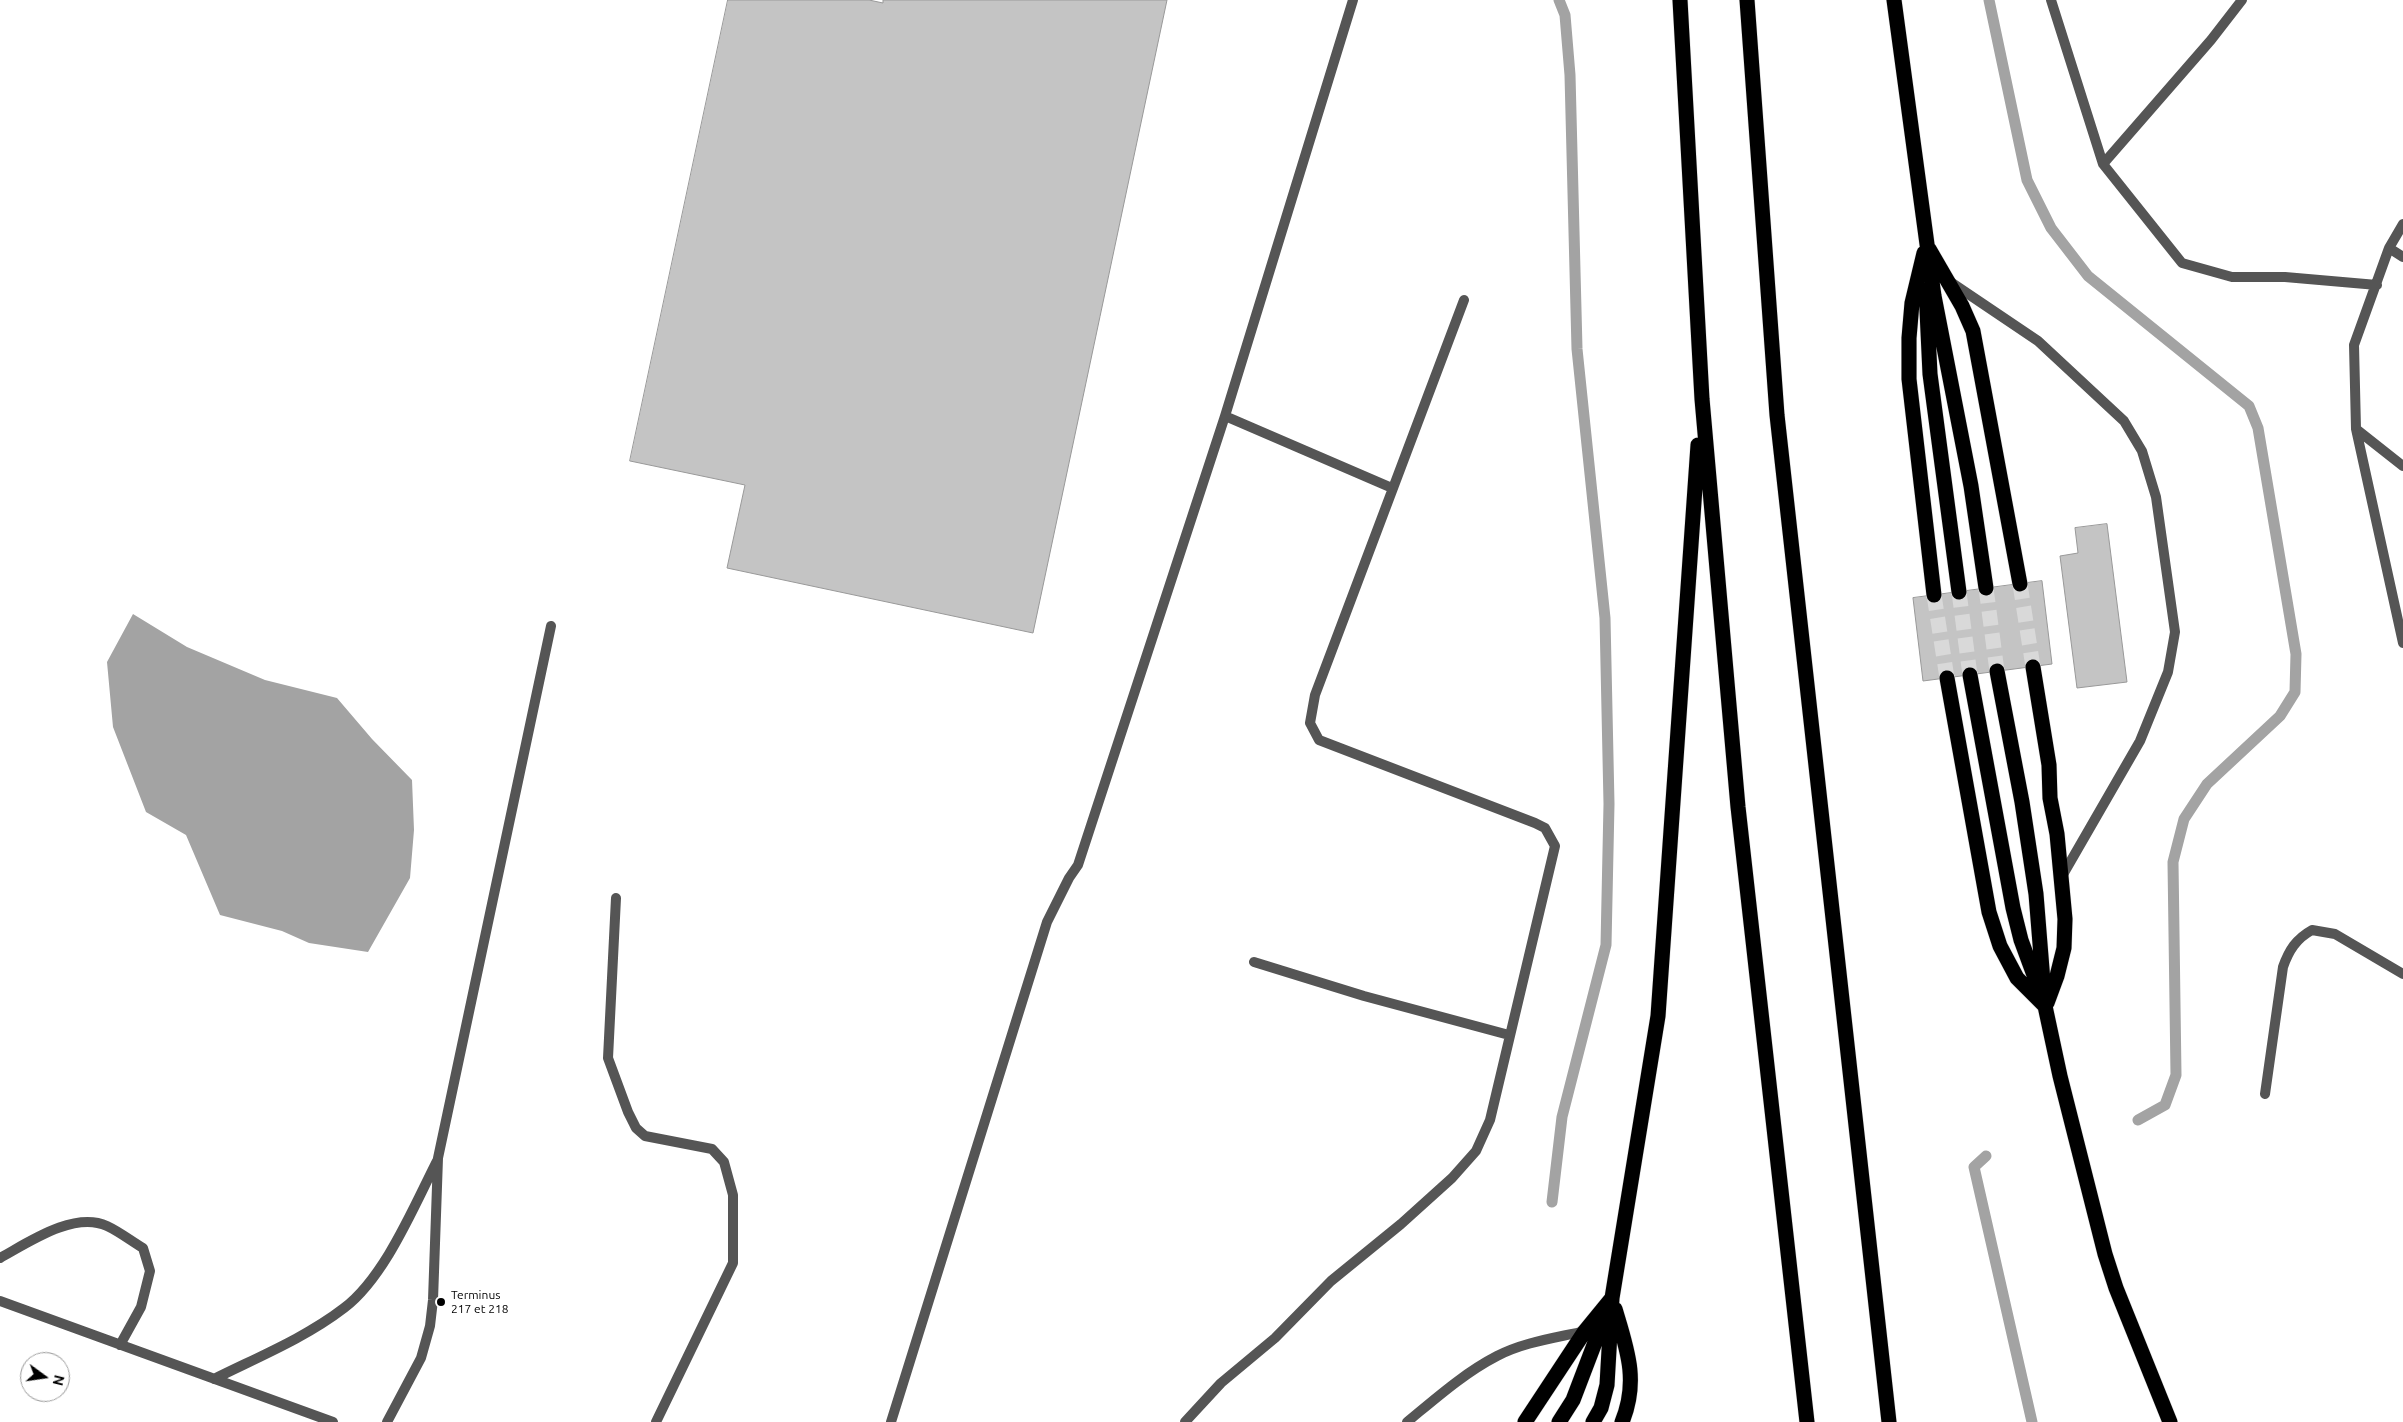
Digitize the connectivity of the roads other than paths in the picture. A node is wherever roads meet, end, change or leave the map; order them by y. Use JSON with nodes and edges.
{"nodes":[{"id":1,"x":1353,"y":0,"type":"edge"},
{"id":2,"x":1680,"y":0,"type":"edge"},
{"id":3,"x":1747,"y":0,"type":"edge"},
{"id":4,"x":1894,"y":0,"type":"edge"},
{"id":5,"x":2050,"y":0,"type":"edge"},
{"id":6,"x":2242,"y":0,"type":"edge"},
{"id":7,"x":2103,"y":164,"type":"junction"},
{"id":8,"x":2403,"y":224,"type":"edge"},
{"id":9,"x":1926,"y":244,"type":"junction"},
{"id":10,"x":2389,"y":248,"type":"junction"},
{"id":11,"x":2403,"y":257,"type":"edge"},
{"id":12,"x":1947,"y":279,"type":"junction"},
{"id":13,"x":2377,"y":285,"type":"junction"},
{"id":14,"x":1464,"y":300,"type":"dead end"},
{"id":15,"x":1702,"y":399,"type":"junction"},
{"id":16,"x":1225,"y":416,"type":"junction"},
{"id":17,"x":2356,"y":429,"type":"junction"},
{"id":18,"x":2403,"y":466,"type":"edge"},
{"id":19,"x":1392,"y":488,"type":"junction"},
{"id":20,"x":2020,"y":584,"type":"tunnel mouth"},
{"id":21,"x":1986,"y":588,"type":"tunnel mouth"},
{"id":22,"x":1959,"y":592,"type":"tunnel mouth"},
{"id":23,"x":1934,"y":595,"type":"tunnel mouth"},
{"id":24,"x":551,"y":626,"type":"dead end"},
{"id":25,"x":2403,"y":643,"type":"edge"},
{"id":26,"x":2033,"y":667,"type":"tunnel mouth"},
{"id":27,"x":1997,"y":671,"type":"tunnel mouth"},
{"id":28,"x":1970,"y":675,"type":"tunnel mouth"},
{"id":29,"x":1947,"y":678,"type":"tunnel mouth"},
{"id":30,"x":2060,"y":879,"type":"junction"},
{"id":31,"x":616,"y":898,"type":"dead end"},
{"id":32,"x":1254,"y":962,"type":"dead end"},
{"id":33,"x":2403,"y":974,"type":"edge"},
{"id":34,"x":2045,"y":1006,"type":"junction"},
{"id":35,"x":1509,"y":1035,"type":"junction"},
{"id":36,"x":2265,"y":1094,"type":"dead end"},
{"id":37,"x":438,"y":1158,"type":"junction"},
{"id":38,"x":0,"y":1258,"type":"edge"},
{"id":39,"x":1612,"y":1298,"type":"junction"},
{"id":40,"x":0,"y":1301,"type":"edge"},
{"id":41,"x":1585,"y":1331,"type":"junction"},
{"id":42,"x":120,"y":1345,"type":"junction"},
{"id":43,"x":214,"y":1379,"type":"junction"},
{"id":44,"x":333,"y":1422,"type":"edge"},
{"id":45,"x":387,"y":1422,"type":"edge"},
{"id":46,"x":656,"y":1422,"type":"edge"},
{"id":47,"x":891,"y":1422,"type":"edge"},
{"id":48,"x":1185,"y":1422,"type":"edge"},
{"id":49,"x":1408,"y":1422,"type":"edge"},
{"id":50,"x":1525,"y":1422,"type":"edge"},
{"id":51,"x":1559,"y":1422,"type":"edge"},
{"id":52,"x":1593,"y":1422,"type":"edge"},
{"id":53,"x":1622,"y":1422,"type":"edge"},
{"id":54,"x":1807,"y":1422,"type":"edge"},
{"id":55,"x":1889,"y":1422,"type":"edge"},
{"id":56,"x":2170,"y":1422,"type":"edge"}],
"edges":[{"from":1,"to":16,"type":"street"},
{"from":2,"to":15,"type":"highway"},
{"from":3,"to":55,"type":"highway"},
{"from":4,"to":9,"type":"highway"},
{"from":5,"to":7,"type":"street"},
{"from":6,"to":7,"type":"street"},
{"from":7,"to":13,"type":"street"},
{"from":8,"to":10,"type":"street"},
{"from":9,"to":12,"type":"highway"},
{"from":9,"to":21,"type":"highway"},
{"from":9,"to":22,"type":"highway"},
{"from":9,"to":23,"type":"highway"},
{"from":10,"to":11,"type":"street"},
{"from":10,"to":13,"type":"street"},
{"from":12,"to":20,"type":"highway"},
{"from":12,"to":30,"type":"street"},
{"from":13,"to":17,"type":"street"},
{"from":14,"to":19,"type":"street"},
{"from":15,"to":39,"type":"highway"},
{"from":15,"to":54,"type":"highway"},
{"from":16,"to":19,"type":"street"},
{"from":16,"to":47,"type":"street"},
{"from":17,"to":18,"type":"street"},
{"from":17,"to":25,"type":"street"},
{"from":19,"to":35,"type":"street"},
{"from":24,"to":37,"type":"street"},
{"from":26,"to":30,"type":"highway"},
{"from":27,"to":34,"type":"highway"},
{"from":28,"to":34,"type":"highway"},
{"from":29,"to":34,"type":"highway"},
{"from":30,"to":34,"type":"highway"},
{"from":31,"to":46,"type":"street"},
{"from":32,"to":35,"type":"street"},
{"from":33,"to":36,"type":"street"},
{"from":34,"to":56,"type":"highway"},
{"from":35,"to":48,"type":"street"},
{"from":37,"to":43,"type":"street"},
{"from":37,"to":45,"type":"street"},
{"from":38,"to":42,"type":"street"},
{"from":39,"to":41,"type":"highway"},
{"from":39,"to":51,"type":"highway"},
{"from":39,"to":52,"type":"highway"},
{"from":39,"to":53,"type":"highway"},
{"from":40,"to":42,"type":"street"},
{"from":41,"to":49,"type":"street"},
{"from":41,"to":50,"type":"highway"},
{"from":42,"to":43,"type":"street"},
{"from":43,"to":44,"type":"street"}]}
